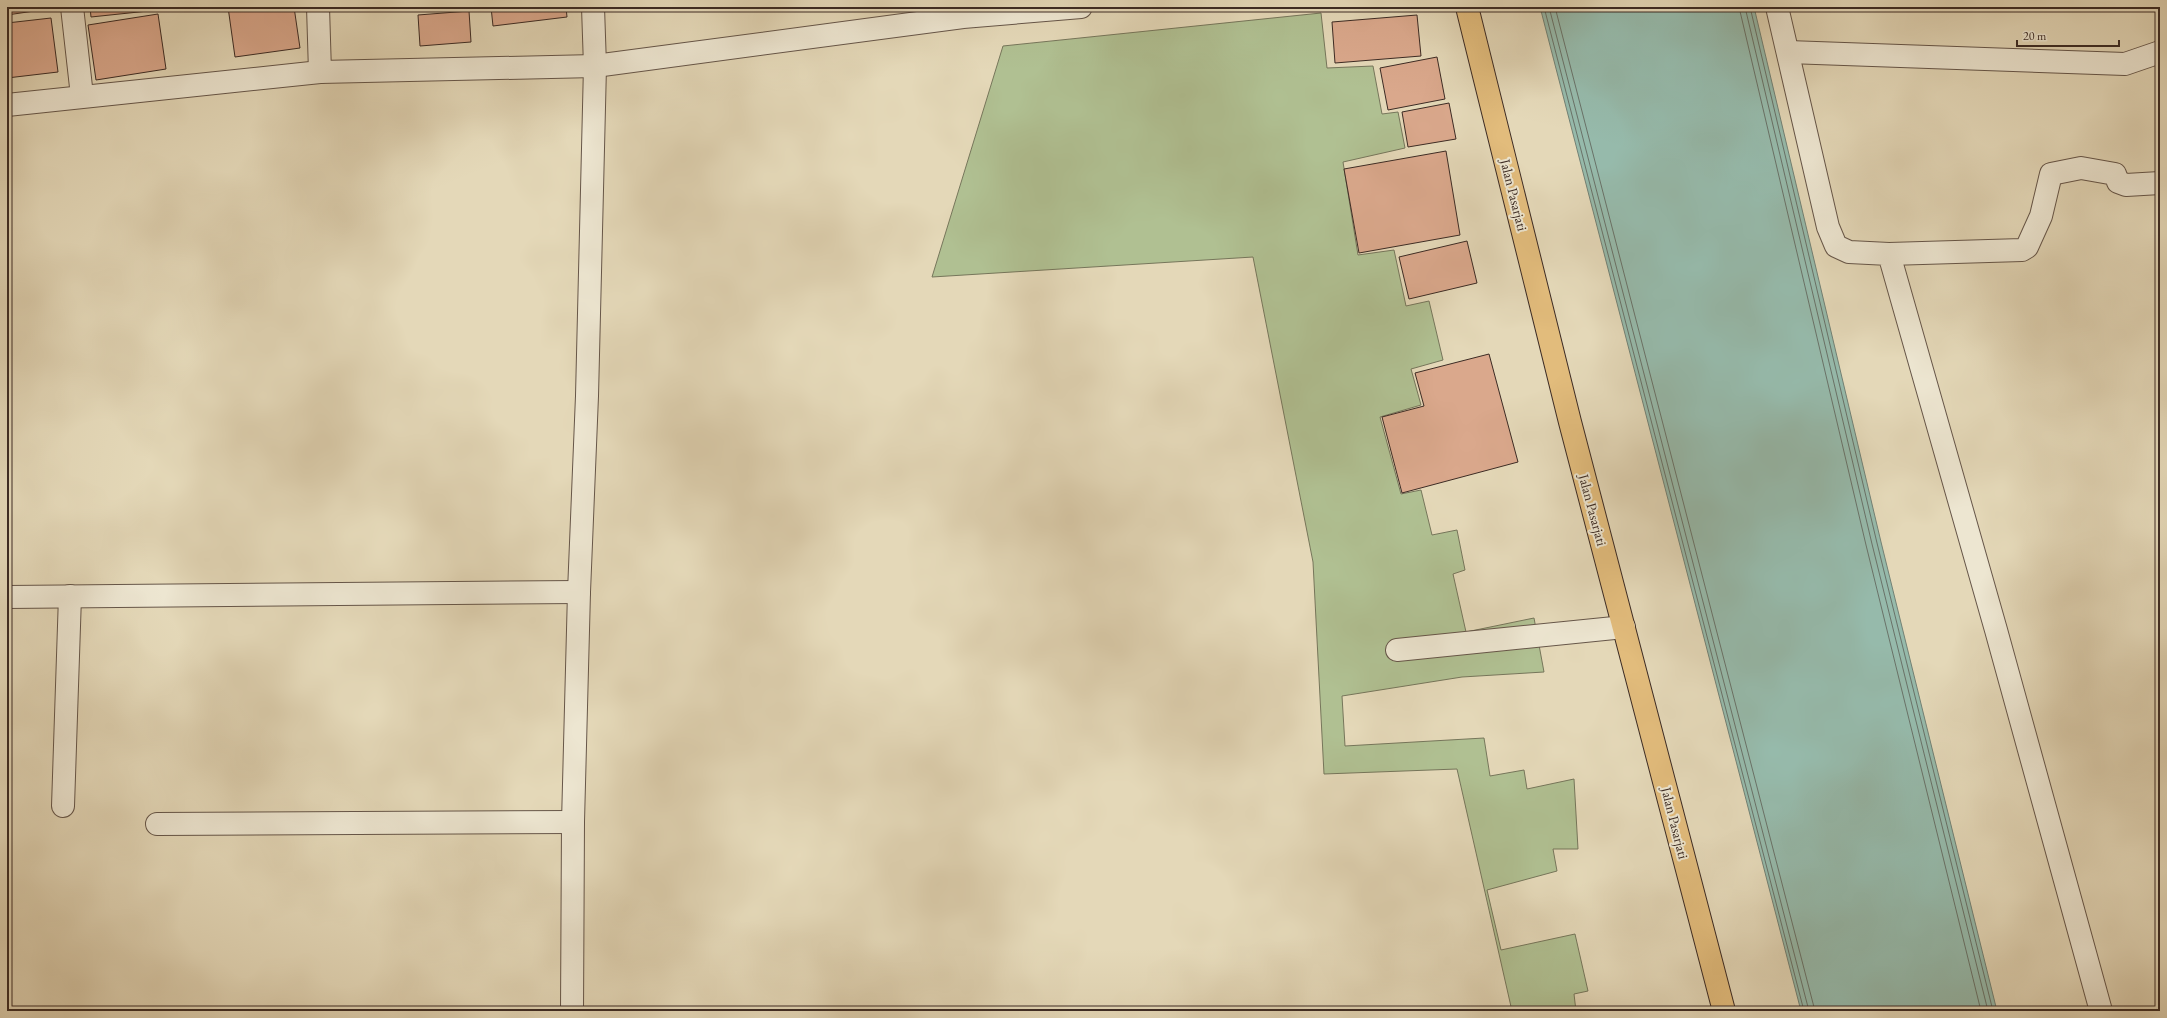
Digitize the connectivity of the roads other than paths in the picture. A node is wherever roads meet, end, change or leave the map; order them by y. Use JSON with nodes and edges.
{"nodes":[{"id":1,"x":72,"y":7,"type":"edge"},
{"id":2,"x":318,"y":7,"type":"edge"},
{"id":3,"x":593,"y":7,"type":"edge"},
{"id":4,"x":1081,"y":7,"type":"edge"},
{"id":5,"x":1467,"y":7,"type":"edge"},
{"id":6,"x":1777,"y":7,"type":"edge"},
{"id":7,"x":1788,"y":52,"type":"junction"},
{"id":8,"x":2160,"y":52,"type":"edge"},
{"id":9,"x":595,"y":66,"type":"junction"},
{"id":10,"x":320,"y":72,"type":"junction"},
{"id":11,"x":82,"y":96,"type":"junction"},
{"id":12,"x":7,"y":105,"type":"edge"},
{"id":13,"x":2160,"y":183,"type":"edge"},
{"id":14,"x":1889,"y":254,"type":"junction"},
{"id":15,"x":579,"y":592,"type":"junction"},
{"id":16,"x":70,"y":596,"type":"junction"},
{"id":17,"x":7,"y":597,"type":"edge"},
{"id":18,"x":1624,"y":627,"type":"junction"},
{"id":19,"x":1397,"y":650,"type":"dead end"},
{"id":20,"x":63,"y":806,"type":"dead end"},
{"id":21,"x":573,"y":822,"type":"junction"},
{"id":22,"x":157,"y":824,"type":"dead end"},
{"id":23,"x":572,"y":1011,"type":"edge"},
{"id":24,"x":1724,"y":1011,"type":"edge"},
{"id":25,"x":2101,"y":1011,"type":"edge"}],
"edges":[{"from":1,"to":11,"type":"street"},
{"from":2,"to":10,"type":"street"},
{"from":3,"to":9,"type":"street"},
{"from":4,"to":9,"type":"street"},
{"from":5,"to":18,"type":"main road","name":"Jalan Pasarjati"},
{"from":6,"to":7,"type":"street"},
{"from":7,"to":8,"type":"street"},
{"from":7,"to":14,"type":"street"},
{"from":9,"to":10,"type":"street"},
{"from":9,"to":15,"type":"street"},
{"from":10,"to":11,"type":"street"},
{"from":11,"to":12,"type":"street"},
{"from":13,"to":14,"type":"street"},
{"from":14,"to":25,"type":"street"},
{"from":15,"to":16,"type":"street"},
{"from":15,"to":21,"type":"street"},
{"from":16,"to":17,"type":"street"},
{"from":16,"to":20,"type":"street"},
{"from":18,"to":19,"type":"street"},
{"from":18,"to":24,"type":"main road","name":"Jalan Pasarjati"},
{"from":21,"to":22,"type":"street"},
{"from":21,"to":23,"type":"street"}]}
